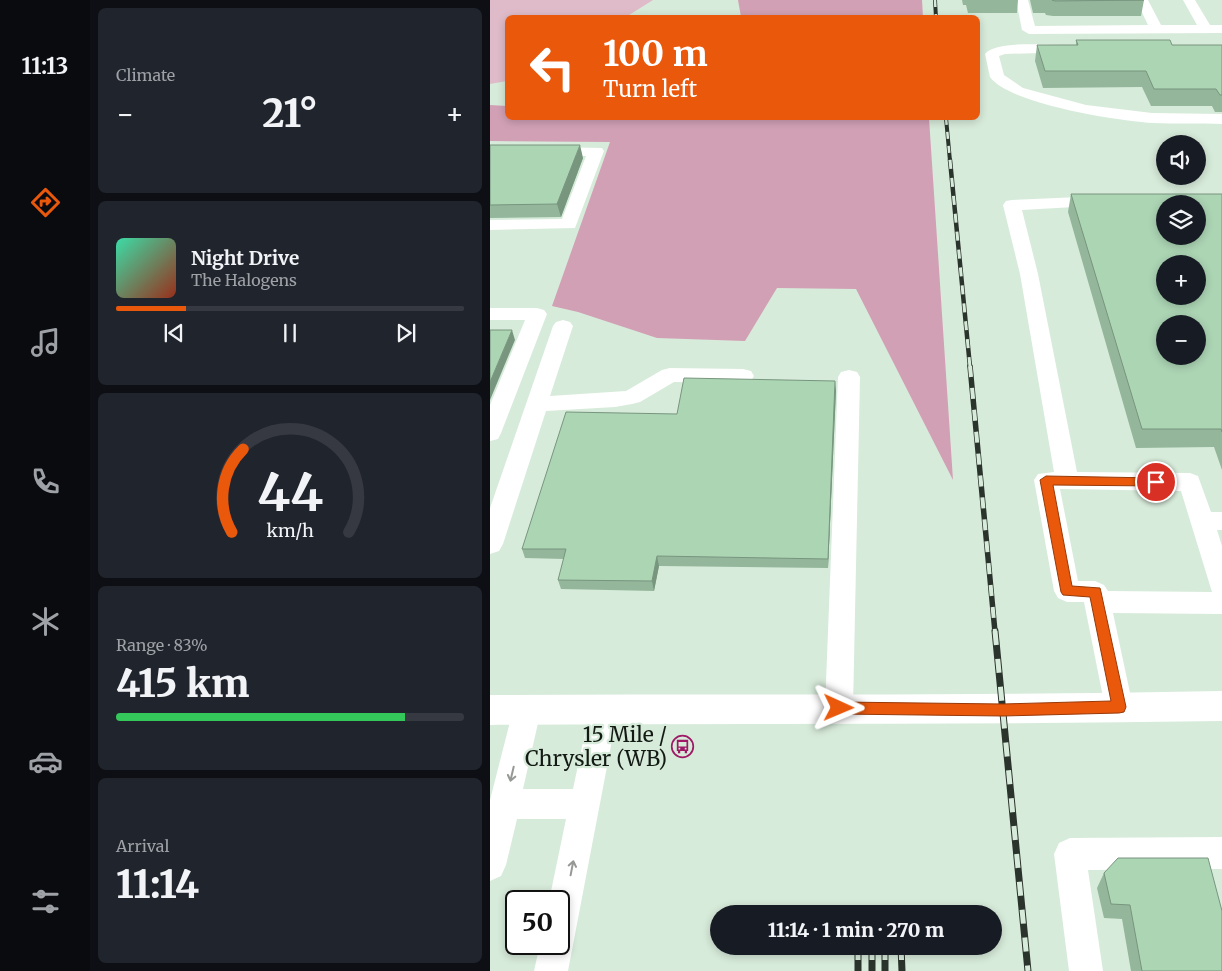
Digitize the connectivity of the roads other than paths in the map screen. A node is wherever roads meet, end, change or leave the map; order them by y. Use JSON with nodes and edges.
{"nodes":[{"id":1,"x":1022,"y":0,"type":"edge"},
{"id":2,"x":1142,"y":0,"type":"edge"},
{"id":3,"x":1189,"y":0,"type":"edge"},
{"id":4,"x":1156,"y":29,"type":"junction"},
{"id":5,"x":1206,"y":29,"type":"junction"},
{"id":6,"x":1222,"y":29,"type":"edge"},
{"id":7,"x":1117,"y":30,"type":"junction"},
{"id":8,"x":1124,"y":43,"type":"edge"},
{"id":9,"x":1079,"y":49,"type":"edge"},
{"id":10,"x":1222,"y":119,"type":"edge"},
{"id":11,"x":490,"y":151,"type":"edge"},
{"id":12,"x":1117,"y":201,"type":"edge"},
{"id":13,"x":490,"y":225,"type":"edge"},
{"id":14,"x":490,"y":314,"type":"edge"},
{"id":15,"x":563,"y":326,"type":"dead end"},
{"id":16,"x":743,"y":376,"type":"dead end"},
{"id":17,"x":849,"y":377,"type":"dead end"},
{"id":18,"x":537,"y":404,"type":"junction"},
{"id":19,"x":490,"y":433,"type":"edge"},
{"id":20,"x":1067,"y":481,"type":"junction"},
{"id":21,"x":1212,"y":521,"type":"edge"},
{"id":22,"x":490,"y":544,"type":"edge"},
{"id":23,"x":1222,"y":587,"type":"edge"},
{"id":24,"x":1097,"y":602,"type":"junction"},
{"id":25,"x":1222,"y":603,"type":"edge"},
{"id":26,"x":1222,"y":706,"type":"edge"},
{"id":27,"x":1119,"y":707,"type":"junction"},
{"id":28,"x":839,"y":708,"type":"junction"},
{"id":29,"x":604,"y":709,"type":"junction"},
{"id":30,"x":490,"y":710,"type":"edge"},
{"id":31,"x":527,"y":710,"type":"junction"},
{"id":32,"x":505,"y":804,"type":"junction"},
{"id":33,"x":585,"y":804,"type":"junction"},
{"id":34,"x":1222,"y":853,"type":"edge"},
{"id":35,"x":490,"y":865,"type":"edge"},
{"id":36,"x":568,"y":890,"type":"edge"},
{"id":37,"x":554,"y":955,"type":"edge"},
{"id":38,"x":551,"y":971,"type":"edge"},
{"id":39,"x":1086,"y":971,"type":"edge"}],
"edges":[{"from":1,"to":7,"type":"street"},
{"from":2,"to":4,"type":"street"},
{"from":3,"to":5,"type":"street"},
{"from":4,"to":5,"type":"street"},
{"from":4,"to":7,"type":"street"},
{"from":5,"to":6,"type":"street"},
{"from":7,"to":8,"type":"street"},
{"from":9,"to":10,"type":"street"},
{"from":11,"to":13,"type":"street"},
{"from":12,"to":20,"type":"street"},
{"from":14,"to":19,"type":"street"},
{"from":15,"to":18,"type":"street"},
{"from":16,"to":18,"type":"street"},
{"from":17,"to":28,"type":"street"},
{"from":18,"to":22,"type":"street"},
{"from":20,"to":21,"type":"street"},
{"from":20,"to":24,"type":"street"},
{"from":21,"to":23,"type":"street"},
{"from":24,"to":25,"type":"street"},
{"from":24,"to":27,"type":"street"},
{"from":26,"to":27,"type":"main road"},
{"from":27,"to":28,"type":"main road"},
{"from":28,"to":29,"type":"main road"},
{"from":29,"to":31,"type":"main road"},
{"from":29,"to":33,"type":"street"},
{"from":30,"to":31,"type":"main road"},
{"from":31,"to":32,"type":"street","one_way":true},
{"from":32,"to":33,"type":"street"},
{"from":32,"to":35,"type":"street"},
{"from":36,"to":33,"type":"street","one_way":true},
{"from":34,"to":39,"type":"street"},
{"from":37,"to":38,"type":"street"}]}
